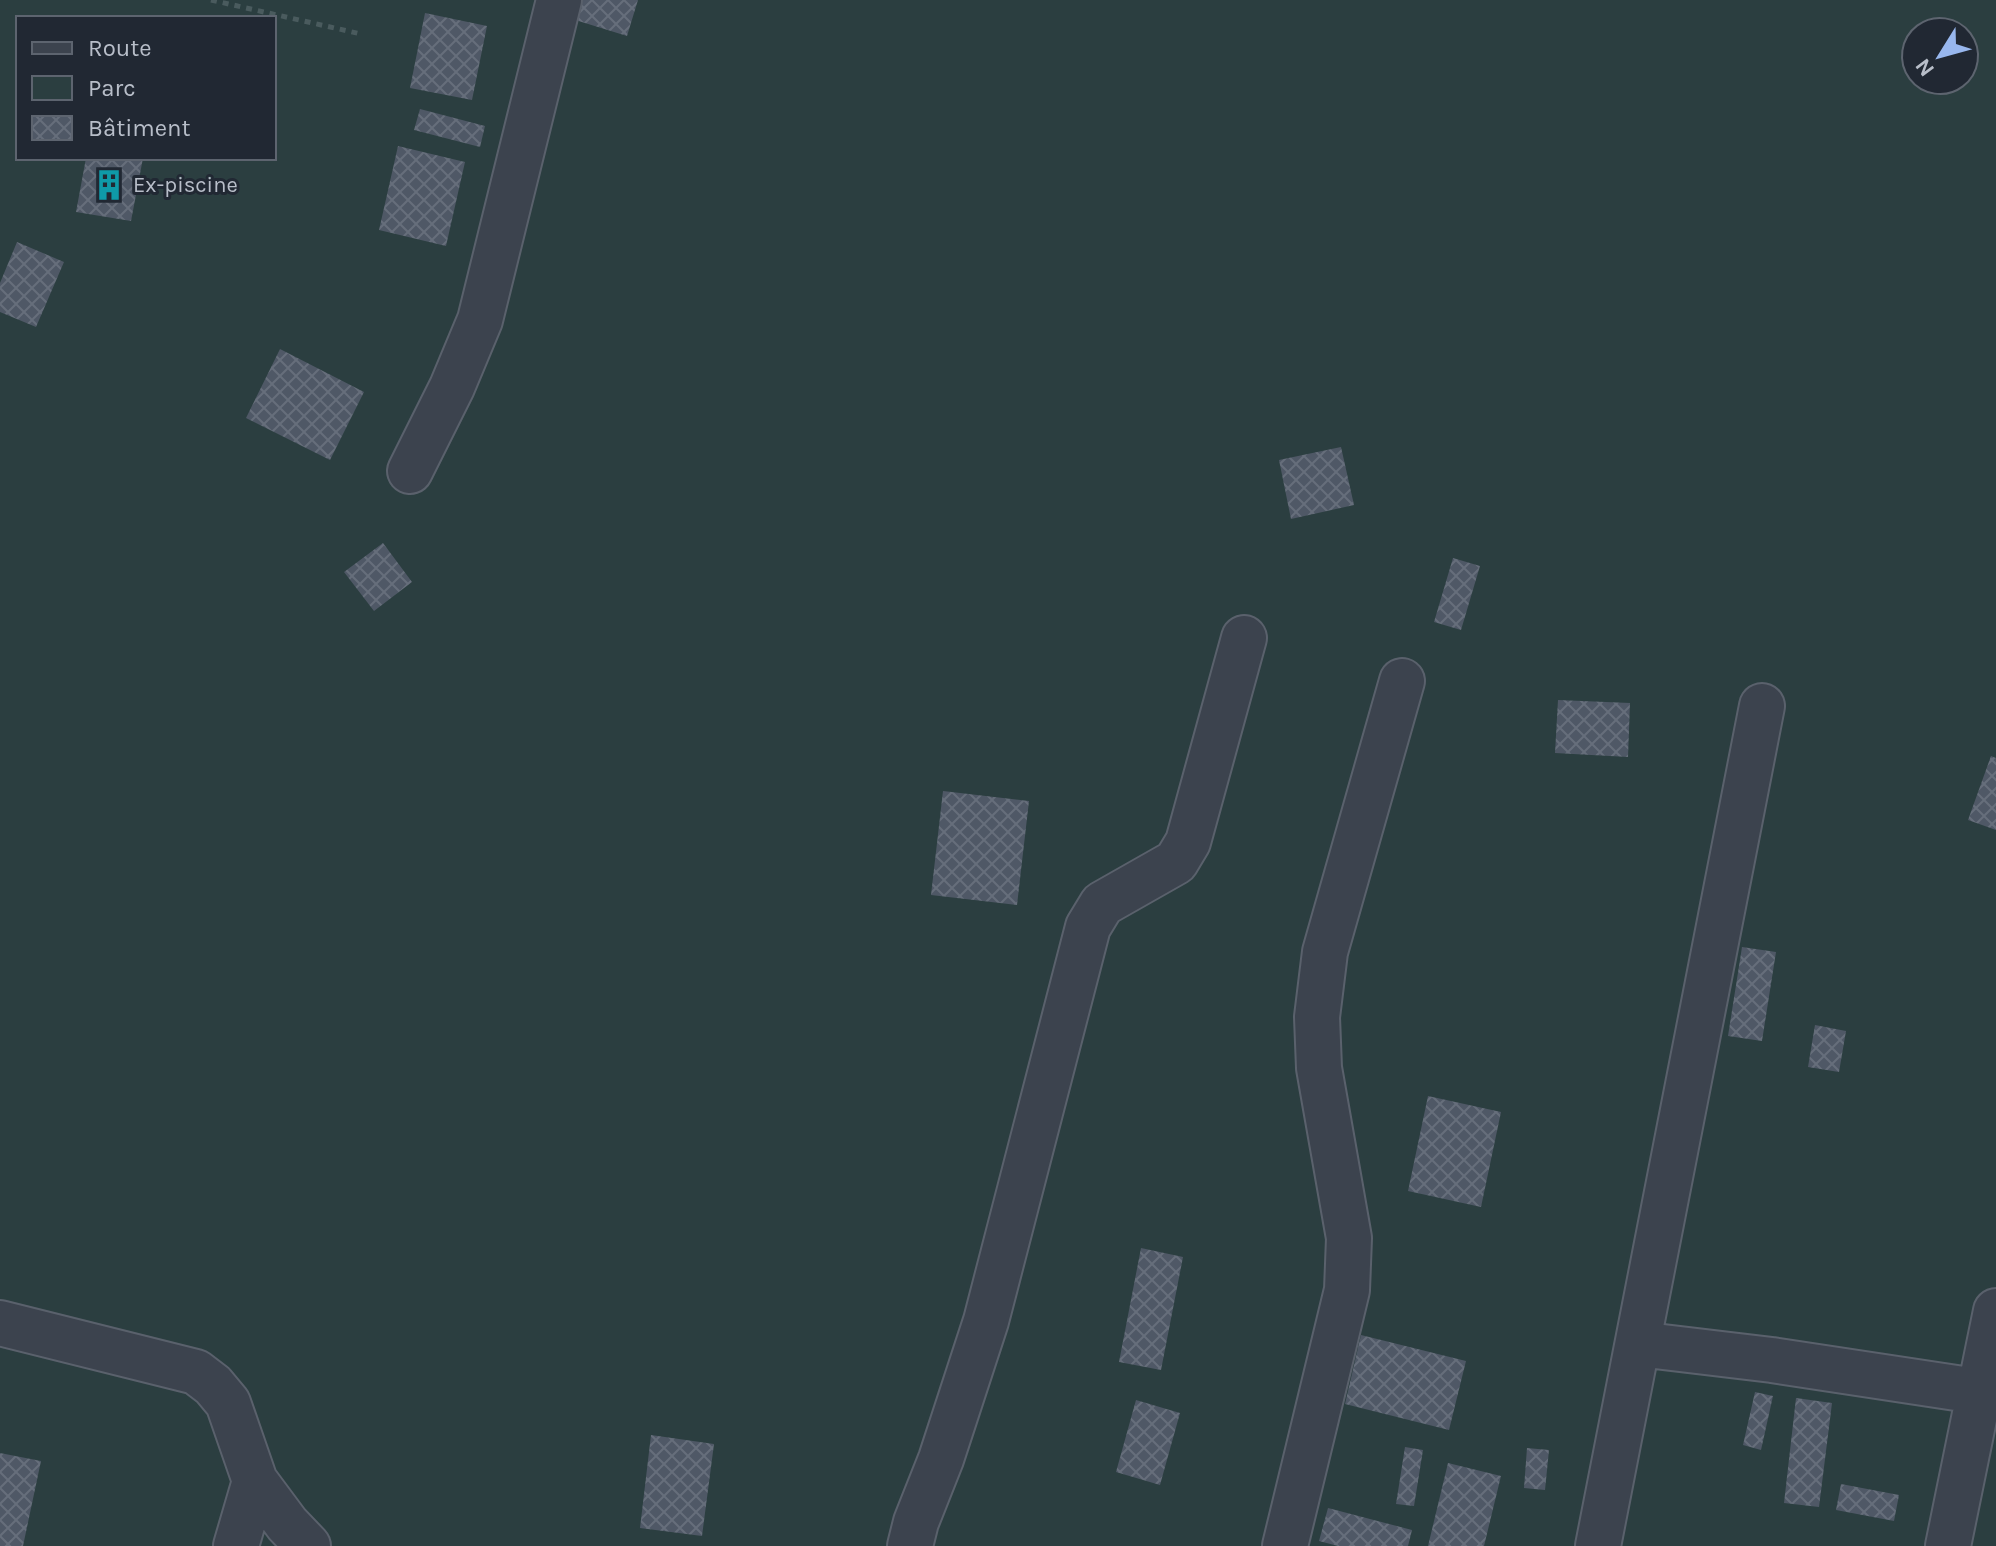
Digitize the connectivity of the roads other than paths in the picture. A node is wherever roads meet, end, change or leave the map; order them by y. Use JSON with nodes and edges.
{"nodes":[{"id":1,"x":559,"y":0,"type":"edge"},
{"id":2,"x":410,"y":471,"type":"dead end"},
{"id":3,"x":1244,"y":638,"type":"dead end"},
{"id":4,"x":1402,"y":681,"type":"dead end"},
{"id":5,"x":1762,"y":706,"type":"dead end"},
{"id":6,"x":1996,"y":1311,"type":"edge"},
{"id":7,"x":0,"y":1323,"type":"edge"},
{"id":8,"x":1638,"y":1344,"type":"junction"},
{"id":9,"x":1988,"y":1392,"type":"edge"},
{"id":10,"x":255,"y":1481,"type":"junction"},
{"id":11,"x":236,"y":1546,"type":"edge"},
{"id":12,"x":308,"y":1546,"type":"edge"},
{"id":13,"x":910,"y":1546,"type":"edge"},
{"id":14,"x":1285,"y":1546,"type":"edge"},
{"id":15,"x":1598,"y":1546,"type":"edge"},
{"id":16,"x":1948,"y":1546,"type":"edge"}],
"edges":[{"from":1,"to":2,"type":"street"},
{"from":3,"to":13,"type":"street"},
{"from":4,"to":14,"type":"street"},
{"from":5,"to":8,"type":"street"},
{"from":6,"to":9,"type":"street"},
{"from":7,"to":10,"type":"street"},
{"from":8,"to":9,"type":"street"},
{"from":8,"to":15,"type":"street"},
{"from":9,"to":16,"type":"street"},
{"from":10,"to":11,"type":"street"},
{"from":10,"to":12,"type":"street"}]}
